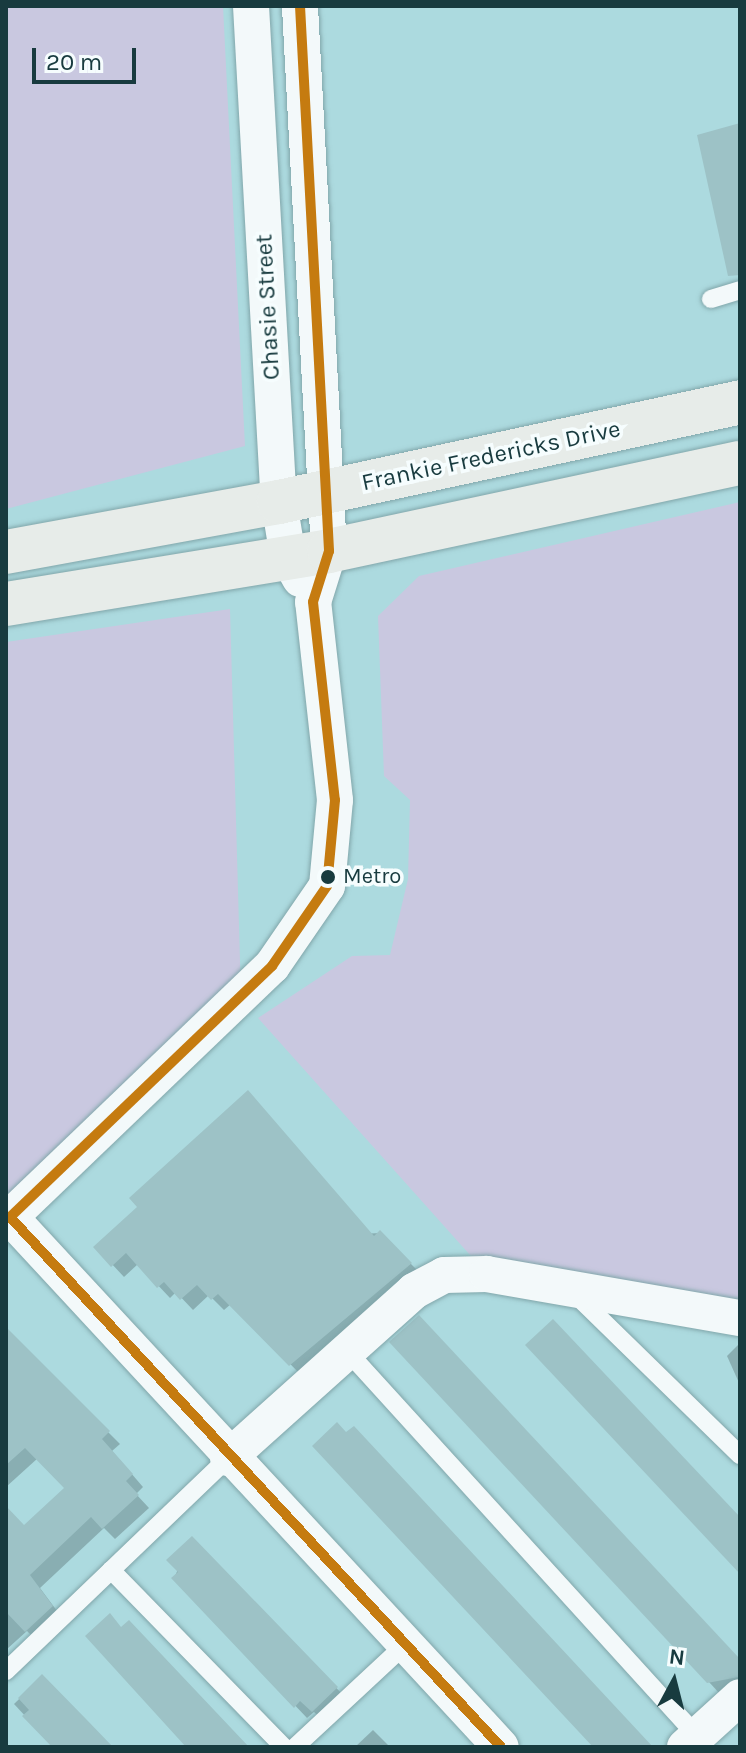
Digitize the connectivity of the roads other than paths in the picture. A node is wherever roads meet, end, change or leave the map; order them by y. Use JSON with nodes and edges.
{"nodes":[{"id":1,"x":251,"y":6,"type":"edge"},
{"id":2,"x":300,"y":6,"type":"edge"},
{"id":3,"x":740,"y":290,"type":"edge"},
{"id":4,"x":711,"y":299,"type":"dead end"},
{"id":5,"x":740,"y":402,"type":"edge"},
{"id":6,"x":740,"y":463,"type":"edge"},
{"id":7,"x":321,"y":493,"type":"junction"},
{"id":8,"x":279,"y":502,"type":"junction"},
{"id":9,"x":6,"y":552,"type":"edge"},
{"id":10,"x":308,"y":554,"type":"junction"},
{"id":11,"x":6,"y":604,"type":"edge"},
{"id":12,"x":8,"y":1219,"type":"edge"},
{"id":13,"x":572,"y":1290,"type":"junction"},
{"id":14,"x":740,"y":1318,"type":"edge"},
{"id":15,"x":347,"y":1351,"type":"junction"},
{"id":16,"x":740,"y":1455,"type":"edge"},
{"id":17,"x":228,"y":1458,"type":"junction"},
{"id":18,"x":111,"y":1570,"type":"junction"},
{"id":19,"x":406,"y":1644,"type":"junction"},
{"id":20,"x":6,"y":1671,"type":"edge"},
{"id":21,"x":740,"y":1697,"type":"edge"},
{"id":22,"x":691,"y":1742,"type":"edge"},
{"id":23,"x":284,"y":1747,"type":"edge"},
{"id":24,"x":295,"y":1747,"type":"edge"},
{"id":25,"x":501,"y":1747,"type":"edge"}],
"edges":[{"from":1,"to":8,"type":"street","name":"Chasie Street"},
{"from":2,"to":7,"type":"street","name":"Chasie Street"},
{"from":3,"to":4,"type":"lane"},
{"from":5,"to":7,"type":"main road","name":"Frankie Fredericks Drive"},
{"from":6,"to":10,"type":"main road"},
{"from":7,"to":8,"type":"main road","name":"Frankie Fredericks Drive"},
{"from":7,"to":10,"type":"street","name":"Chasie Street"},
{"from":8,"to":9,"type":"main road","name":"Frankie Fredericks Drive"},
{"from":8,"to":10,"type":"street","name":"Chasie Street"},
{"from":10,"to":11,"type":"main road"},
{"from":10,"to":12,"type":"street","name":"Chasie Street"},
{"from":12,"to":17,"type":"street"},
{"from":13,"to":14,"type":"street"},
{"from":13,"to":15,"type":"street"},
{"from":13,"to":16,"type":"lane"},
{"from":15,"to":17,"type":"street"},
{"from":15,"to":22,"type":"lane"},
{"from":17,"to":18,"type":"lane"},
{"from":17,"to":19,"type":"street"},
{"from":18,"to":20,"type":"lane"},
{"from":18,"to":23,"type":"lane"},
{"from":19,"to":24,"type":"lane"},
{"from":19,"to":25,"type":"street"},
{"from":21,"to":22,"type":"street"}]}
